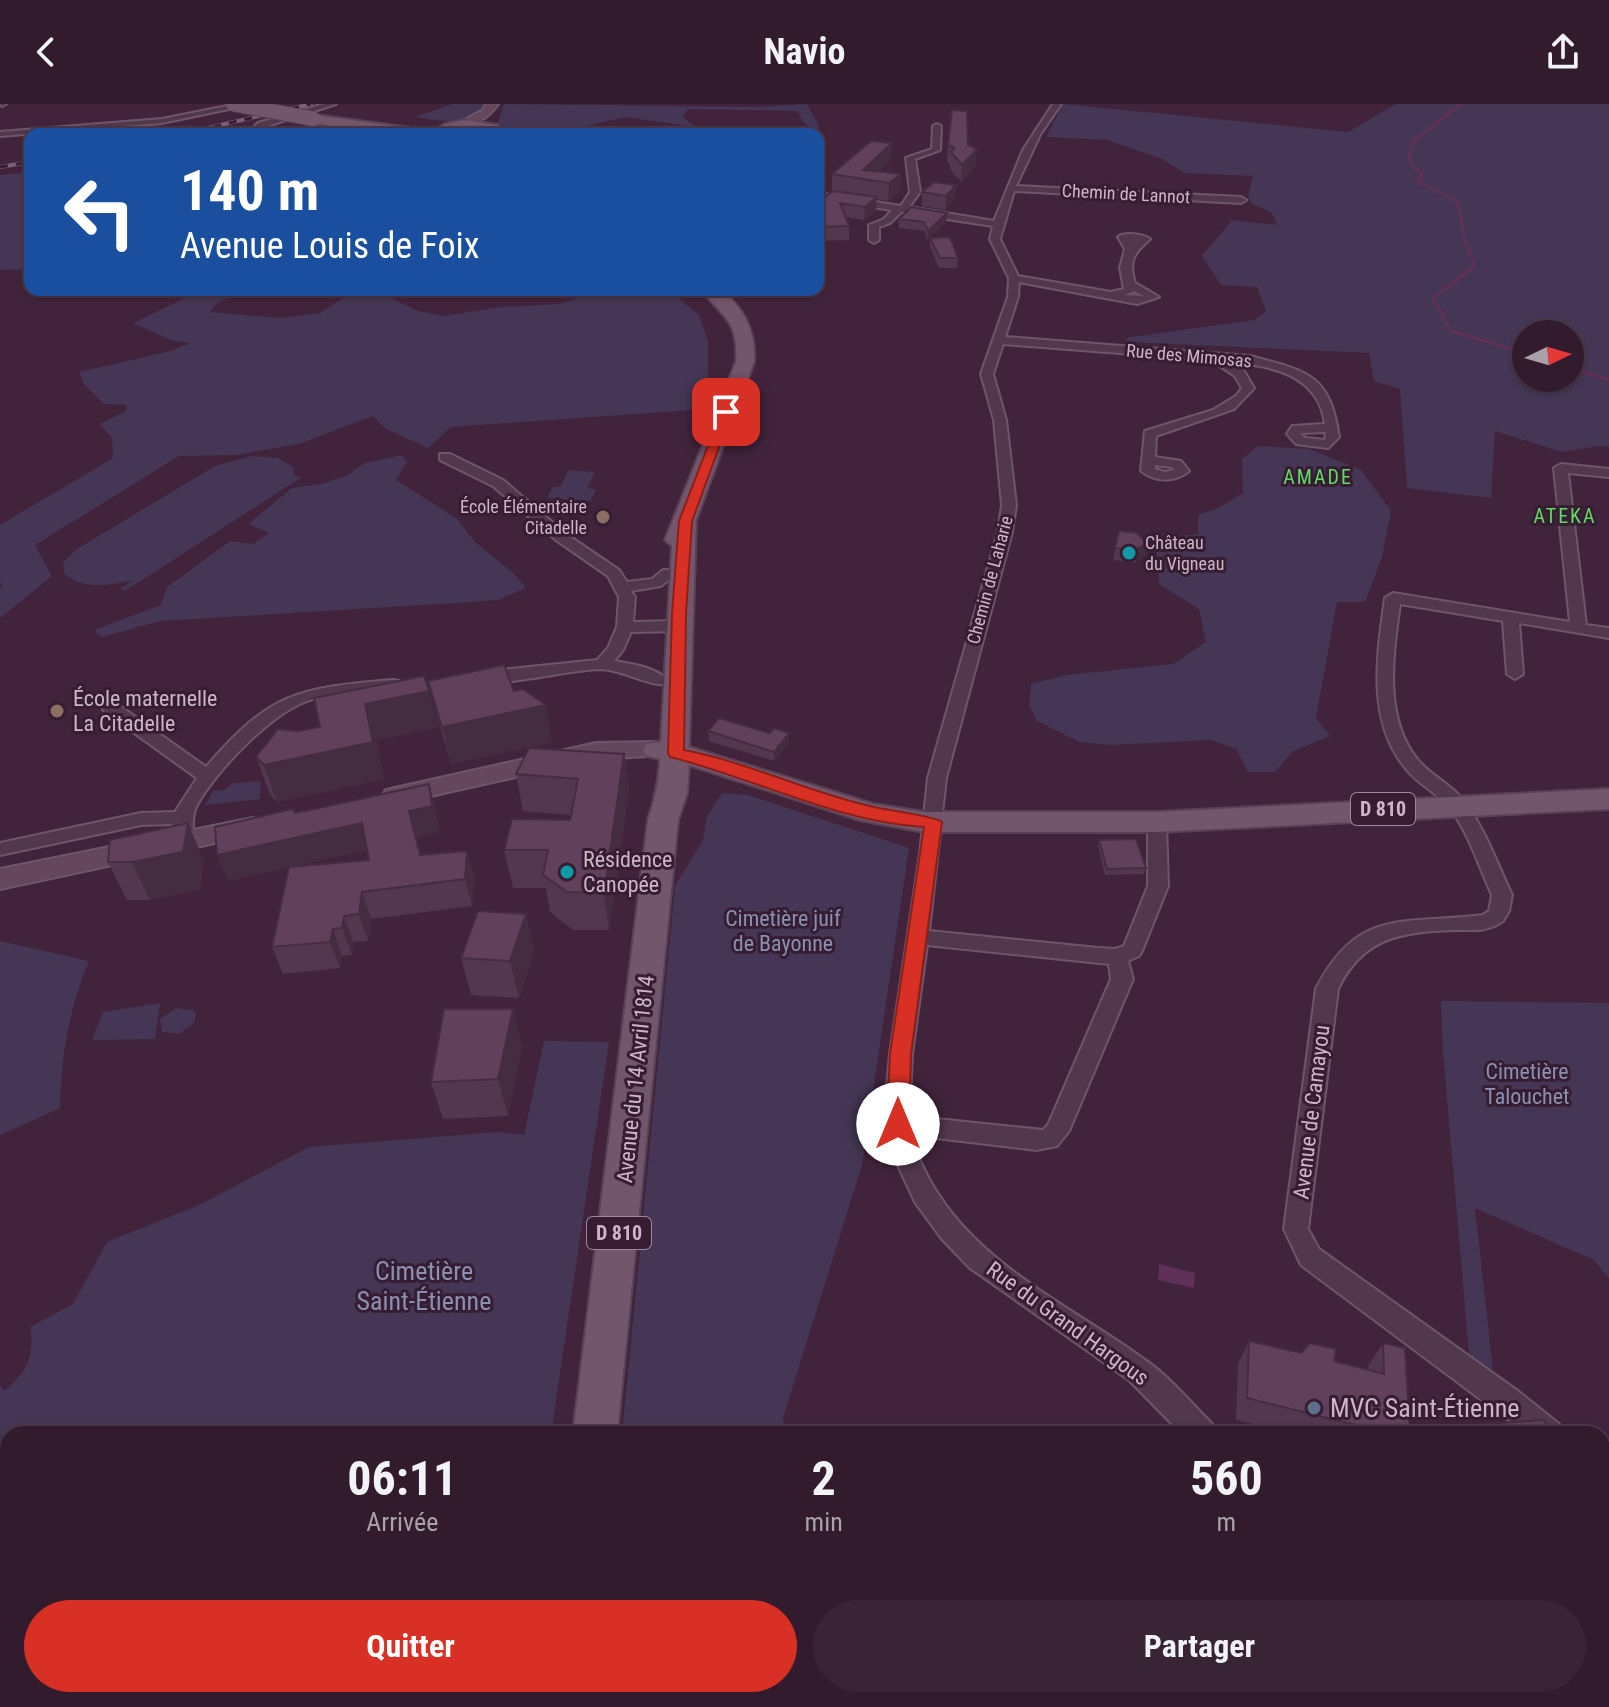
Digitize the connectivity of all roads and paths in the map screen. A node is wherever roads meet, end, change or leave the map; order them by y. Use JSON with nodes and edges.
{"nodes":[{"id":1,"x":233,"y":104,"type":"edge"},
{"id":2,"x":249,"y":104,"type":"edge"},
{"id":3,"x":332,"y":104,"type":"edge"},
{"id":4,"x":1057,"y":104,"type":"edge"},
{"id":5,"x":490,"y":119,"type":"edge"},
{"id":6,"x":937,"y":126,"type":"dead end"},
{"id":7,"x":75,"y":128,"type":"edge"},
{"id":8,"x":258,"y":128,"type":"edge"},
{"id":9,"x":384,"y":128,"type":"edge"},
{"id":10,"x":452,"y":128,"type":"edge"},
{"id":11,"x":24,"y":132,"type":"edge"},
{"id":12,"x":0,"y":134,"type":"edge"},
{"id":13,"x":1010,"y":188,"type":"junction"},
{"id":14,"x":824,"y":197,"type":"edge"},
{"id":15,"x":1241,"y":200,"type":"dead end"},
{"id":16,"x":902,"y":208,"type":"junction"},
{"id":17,"x":998,"y":224,"type":"junction"},
{"id":18,"x":874,"y":240,"type":"dead end"},
{"id":19,"x":1130,"y":249,"type":"dead end"},
{"id":20,"x":1014,"y":278,"type":"junction"},
{"id":21,"x":1130,"y":285,"type":"junction"},
{"id":22,"x":1111,"y":295,"type":"junction"},
{"id":23,"x":716,"y":296,"type":"edge"},
{"id":24,"x":998,"y":340,"type":"junction"},
{"id":25,"x":1210,"y":356,"type":"junction"},
{"id":26,"x":1331,"y":428,"type":"dead end"},
{"id":27,"x":445,"y":457,"type":"dead end"},
{"id":28,"x":1148,"y":460,"type":"dead end"},
{"id":29,"x":1609,"y":473,"type":"edge"},
{"id":30,"x":685,"y":521,"type":"junction"},
{"id":31,"x":668,"y":573,"type":"junction"},
{"id":32,"x":624,"y":587,"type":"junction"},
{"id":33,"x":1511,"y":616,"type":"junction"},
{"id":34,"x":670,"y":626,"type":"junction"},
{"id":35,"x":625,"y":627,"type":"junction"},
{"id":36,"x":1579,"y":628,"type":"junction"},
{"id":37,"x":1609,"y":633,"type":"edge"},
{"id":38,"x":602,"y":664,"type":"junction"},
{"id":39,"x":1515,"y":674,"type":"dead end"},
{"id":40,"x":464,"y":678,"type":"edge"},
{"id":41,"x":660,"y":680,"type":"junction"},
{"id":42,"x":403,"y":684,"type":"edge"},
{"id":43,"x":111,"y":708,"type":"dead end"},
{"id":44,"x":666,"y":762,"type":"junction"},
{"id":45,"x":209,"y":778,"type":"junction"},
{"id":46,"x":1609,"y":799,"type":"edge"},
{"id":47,"x":376,"y":800,"type":"edge"},
{"id":48,"x":1457,"y":805,"type":"junction"},
{"id":49,"x":280,"y":821,"type":"edge"},
{"id":50,"x":1157,"y":822,"type":"junction"},
{"id":51,"x":182,"y":830,"type":"junction"},
{"id":52,"x":932,"y":830,"type":"junction"},
{"id":53,"x":0,"y":849,"type":"edge"},
{"id":54,"x":0,"y":879,"type":"edge"},
{"id":55,"x":917,"y":937,"type":"junction"},
{"id":56,"x":1116,"y":957,"type":"junction"},
{"id":57,"x":898,"y":1124,"type":"junction"},
{"id":58,"x":596,"y":1426,"type":"edge"},
{"id":59,"x":1194,"y":1426,"type":"edge"},
{"id":60,"x":1539,"y":1426,"type":"edge"}],
"edges":[{"from":1,"to":9,"type":"main road","bridge":true},
{"from":2,"to":7,"type":"street"},
{"from":3,"to":8,"type":"street"},
{"from":4,"to":13,"type":"street"},
{"from":5,"to":10,"type":"main road"},
{"from":6,"to":16,"type":"street"},
{"from":11,"to":12,"type":"street"},
{"from":13,"to":15,"type":"street","name":"Chemin de Lannot"},
{"from":13,"to":17,"type":"street"},
{"from":14,"to":16,"type":"street"},
{"from":16,"to":17,"type":"street"},
{"from":16,"to":18,"type":"street"},
{"from":17,"to":20,"type":"street"},
{"from":19,"to":21,"type":"street"},
{"from":20,"to":22,"type":"street"},
{"from":20,"to":24,"type":"street","name":"Chemin de Laharie"},
{"from":21,"to":22,"type":"street"},
{"from":21,"to":22,"type":"street"},
{"from":23,"to":30,"type":"main road"},
{"from":24,"to":25,"type":"street","name":"Rue des Mimosas"},
{"from":24,"to":52,"type":"street","name":"Chemin de Laharie"},
{"from":25,"to":26,"type":"street","name":"Rue des Mimosas"},
{"from":25,"to":28,"type":"street"},
{"from":27,"to":32,"type":"street"},
{"from":29,"to":36,"type":"street"},
{"from":30,"to":31,"type":"main road"},
{"from":30,"to":34,"type":"main road"},
{"from":31,"to":32,"type":"street"},
{"from":31,"to":34,"type":"main road"},
{"from":32,"to":35,"type":"street"},
{"from":33,"to":36,"type":"street"},
{"from":33,"to":39,"type":"street"},
{"from":33,"to":48,"type":"street"},
{"from":34,"to":35,"type":"street"},
{"from":34,"to":41,"type":"main road"},
{"from":34,"to":44,"type":"main road"},
{"from":35,"to":38,"type":"street"},
{"from":36,"to":37,"type":"street"},
{"from":38,"to":40,"type":"street"},
{"from":38,"to":41,"type":"street"},
{"from":41,"to":44,"type":"main road"},
{"from":42,"to":45,"type":"street"},
{"from":43,"to":45,"type":"street"},
{"from":44,"to":47,"type":"main road"},
{"from":44,"to":52,"type":"main road","number":"D 810"},
{"from":44,"to":58,"type":"main road","name":"Avenue du 14 Avril 1814","number":"D 810"},
{"from":45,"to":51,"type":"street"},
{"from":46,"to":48,"type":"main road","number":"D 810"},
{"from":48,"to":50,"type":"main road","number":"D 810"},
{"from":48,"to":60,"type":"street","name":"Avenue de Camayou"},
{"from":49,"to":51,"type":"main road"},
{"from":50,"to":52,"type":"main road","number":"D 810"},
{"from":50,"to":56,"type":"street"},
{"from":51,"to":53,"type":"street"},
{"from":51,"to":54,"type":"main road"},
{"from":52,"to":55,"type":"street","name":"Rue du Grand Hargous"},
{"from":55,"to":56,"type":"street"},
{"from":55,"to":57,"type":"street","name":"Rue du Grand Hargous"},
{"from":56,"to":57,"type":"street"},
{"from":57,"to":59,"type":"street","name":"Rue du Grand Hargous"}]}
